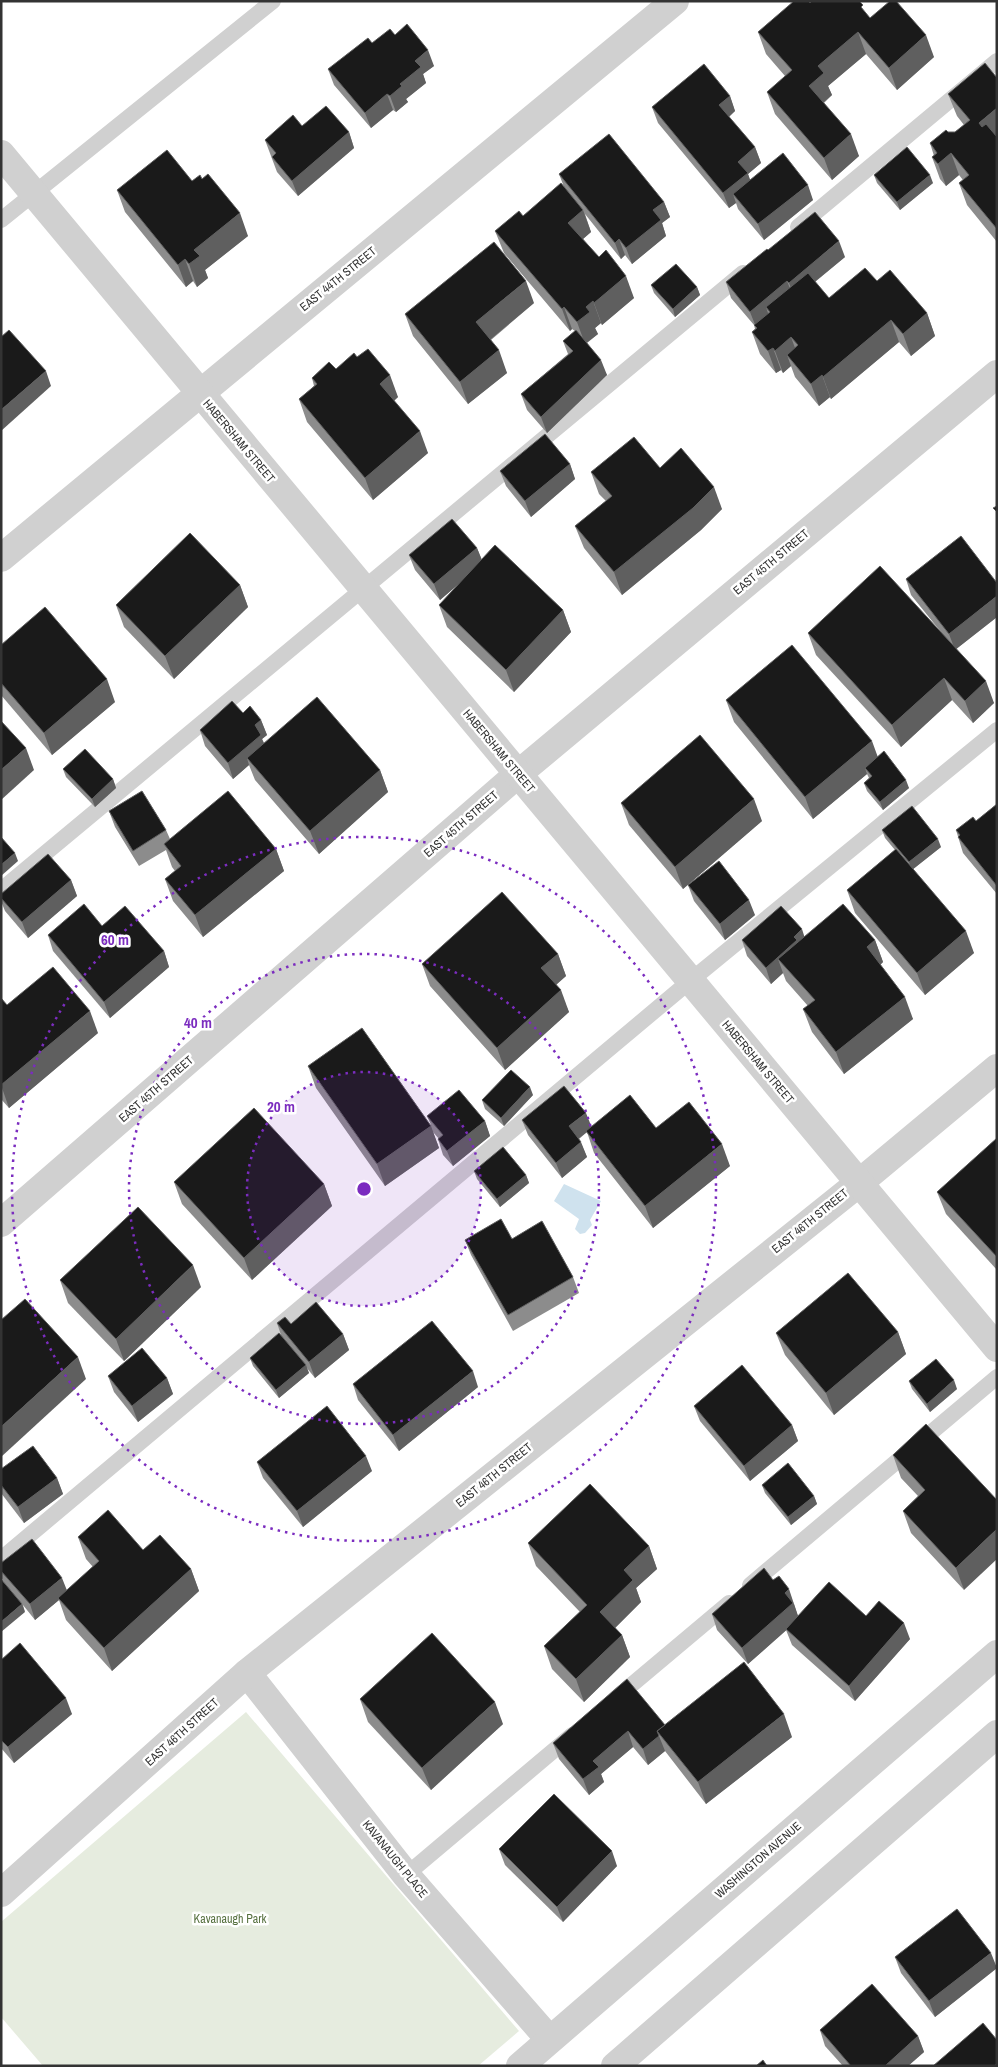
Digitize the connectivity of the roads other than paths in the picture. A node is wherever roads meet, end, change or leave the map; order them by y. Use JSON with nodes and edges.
{"nodes":[{"id":1,"x":273,"y":1,"type":"edge"},
{"id":2,"x":675,"y":1,"type":"edge"},
{"id":3,"x":997,"y":61,"type":"edge"},
{"id":4,"x":1,"y":154,"type":"edge"},
{"id":5,"x":33,"y":193,"type":"junction"},
{"id":6,"x":1,"y":220,"type":"edge"},
{"id":7,"x":783,"y":239,"type":"edge"},
{"id":8,"x":752,"y":265,"type":"edge"},
{"id":9,"x":997,"y":374,"type":"edge"},
{"id":10,"x":199,"y":393,"type":"junction"},
{"id":11,"x":1,"y":558,"type":"edge"},
{"id":12,"x":363,"y":589,"type":"junction"},
{"id":13,"x":997,"y":730,"type":"edge"},
{"id":14,"x":518,"y":774,"type":"junction"},
{"id":15,"x":1,"y":890,"type":"edge"},
{"id":16,"x":690,"y":981,"type":"junction"},
{"id":17,"x":997,"y":1068,"type":"edge"},
{"id":18,"x":859,"y":1182,"type":"junction"},
{"id":19,"x":1,"y":1223,"type":"edge"},
{"id":20,"x":997,"y":1348,"type":"edge"},
{"id":21,"x":997,"y":1377,"type":"edge"},
{"id":22,"x":1,"y":1559,"type":"edge"},
{"id":23,"x":997,"y":1654,"type":"edge"},
{"id":24,"x":247,"y":1673,"type":"junction"},
{"id":25,"x":603,"y":1709,"type":"edge"},
{"id":26,"x":588,"y":1722,"type":"edge"},
{"id":27,"x":997,"y":1734,"type":"edge"},
{"id":28,"x":406,"y":1875,"type":"junction"},
{"id":29,"x":1,"y":1893,"type":"edge"},
{"id":30,"x":549,"y":2039,"type":"junction"},
{"id":31,"x":520,"y":2066,"type":"edge"},
{"id":32,"x":615,"y":2066,"type":"edge"}],
"edges":[{"from":1,"to":5,"type":"lane"},
{"from":2,"to":10,"type":"street","name":"EAST 44TH STREET"},
{"from":3,"to":7,"type":"lane"},
{"from":4,"to":5,"type":"street","name":"HABERSHAM STREET"},
{"from":5,"to":6,"type":"lane"},
{"from":5,"to":10,"type":"street","name":"HABERSHAM STREET"},
{"from":8,"to":12,"type":"lane"},
{"from":9,"to":14,"type":"street","name":"EAST 45TH STREET"},
{"from":10,"to":11,"type":"street","name":"EAST 44TH STREET"},
{"from":10,"to":12,"type":"street","name":"HABERSHAM STREET"},
{"from":12,"to":14,"type":"street","name":"HABERSHAM STREET"},
{"from":12,"to":15,"type":"lane"},
{"from":13,"to":16,"type":"lane"},
{"from":14,"to":16,"type":"street","name":"HABERSHAM STREET"},
{"from":14,"to":19,"type":"street","name":"EAST 45TH STREET"},
{"from":16,"to":18,"type":"street","name":"HABERSHAM STREET"},
{"from":16,"to":22,"type":"lane"},
{"from":17,"to":18,"type":"street","name":"EAST 46TH STREET"},
{"from":18,"to":20,"type":"street","name":"HABERSHAM STREET"},
{"from":18,"to":24,"type":"street","name":"EAST 46TH STREET"},
{"from":21,"to":25,"type":"lane"},
{"from":23,"to":30,"type":"street","name":"WASHINGTON AVENUE"},
{"from":24,"to":28,"type":"street","name":"KAVANAUGH PLACE"},
{"from":24,"to":29,"type":"street","name":"EAST 46TH STREET"},
{"from":26,"to":28,"type":"lane"},
{"from":27,"to":32,"type":"street"},
{"from":28,"to":30,"type":"street","name":"KAVANAUGH PLACE"},
{"from":30,"to":31,"type":"street","name":"WASHINGTON AVENUE"}]}
